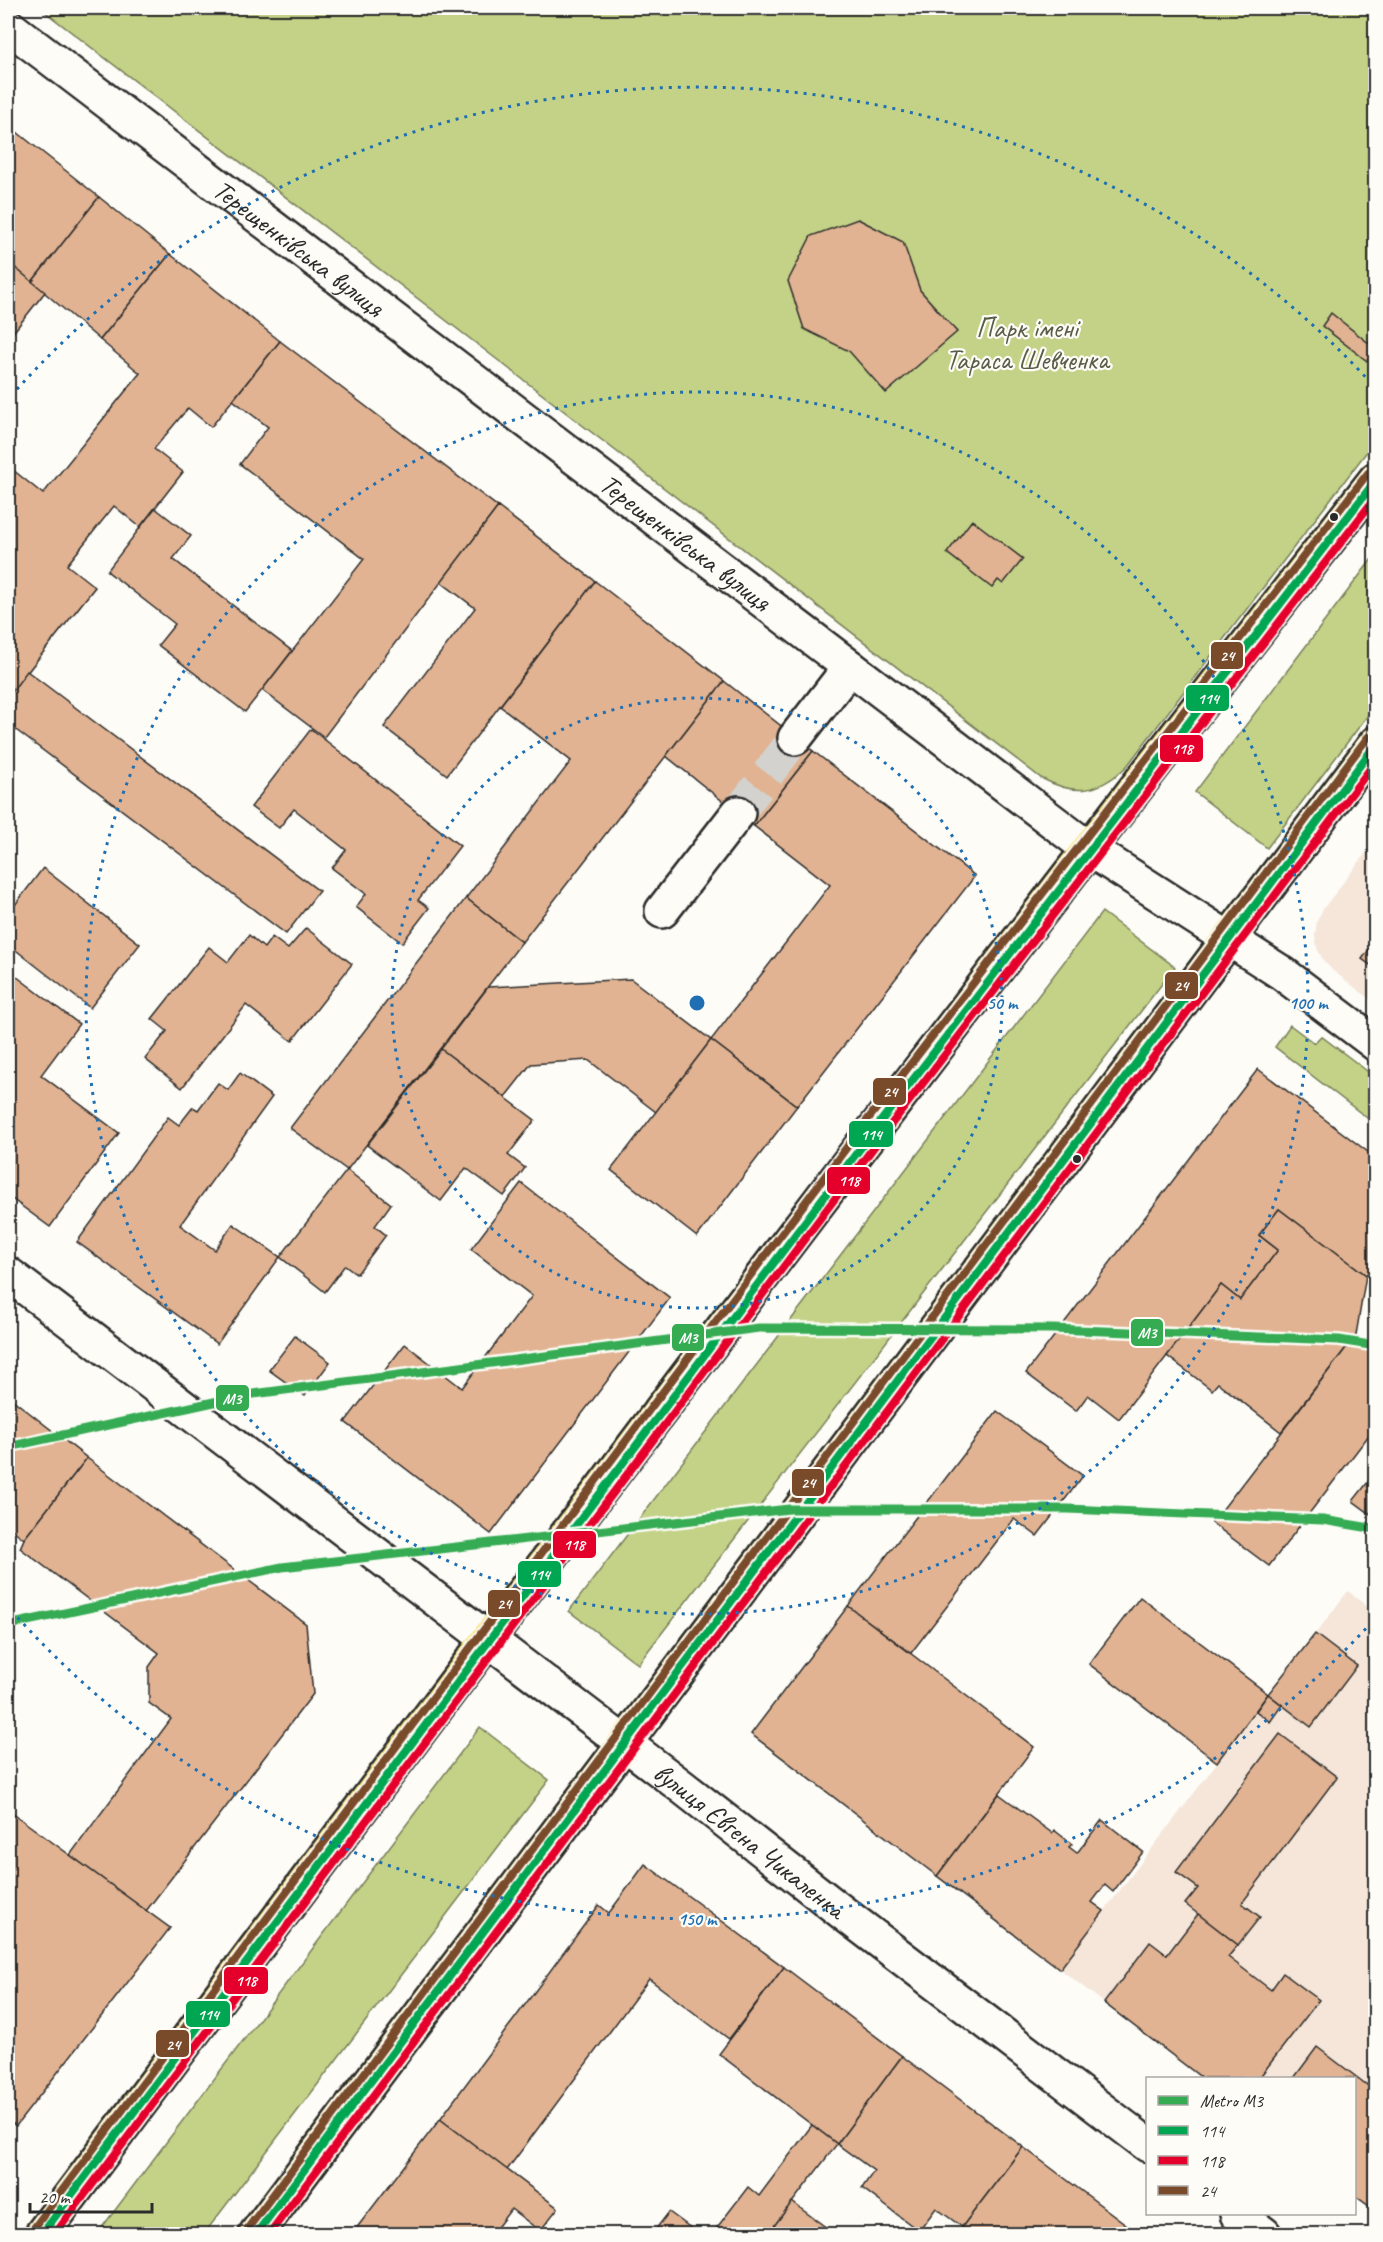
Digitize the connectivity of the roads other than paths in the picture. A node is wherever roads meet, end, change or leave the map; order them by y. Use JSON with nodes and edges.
{"nodes":[{"id":1,"x":8,"y":26,"type":"edge"},
{"id":2,"x":1376,"y":479,"type":"edge"},
{"id":3,"x":850,"y":667,"type":"junction"},
{"id":4,"x":795,"y":738,"type":"tunnel mouth"},
{"id":5,"x":1376,"y":743,"type":"edge"},
{"id":6,"x":738,"y":813,"type":"tunnel mouth"},
{"id":7,"x":1089,"y":849,"type":"junction"},
{"id":8,"x":662,"y":911,"type":"dead end"},
{"id":9,"x":1228,"y":938,"type":"junction"},
{"id":10,"x":1376,"y":1044,"type":"edge"},
{"id":11,"x":8,"y":1274,"type":"edge"},
{"id":12,"x":488,"y":1640,"type":"junction"},
{"id":13,"x":625,"y":1743,"type":"junction"},
{"id":14,"x":1146,"y":2143,"type":"edge"},
{"id":15,"x":1238,"y":2215,"type":"edge"},
{"id":16,"x":42,"y":2235,"type":"edge"},
{"id":17,"x":256,"y":2235,"type":"edge"},
{"id":18,"x":1264,"y":2235,"type":"edge"}],
"edges":[{"from":1,"to":3,"type":"street","name":"Терещенківська вулиця"},
{"from":2,"to":7,"type":"main road"},
{"from":3,"to":4,"type":"street"},
{"from":3,"to":7,"type":"street","name":"Терещенківська вулиця"},
{"from":5,"to":9,"type":"main road"},
{"from":6,"to":8,"type":"street"},
{"from":7,"to":9,"type":"street","name":"Терещенківська вулиця"},
{"from":7,"to":12,"type":"main road"},
{"from":9,"to":10,"type":"street","name":"Терещенківська вулиця"},
{"from":9,"to":13,"type":"main road"},
{"from":11,"to":12,"type":"street","name":"вулиця Євгена Чикаленка"},
{"from":12,"to":13,"type":"street","name":"вулиця Євгена Чикаленка"},
{"from":12,"to":16,"type":"main road"},
{"from":13,"to":14,"type":"street","name":"вулиця Євгена Чикаленка"},
{"from":13,"to":17,"type":"main road"},
{"from":15,"to":18,"type":"street"}]}
